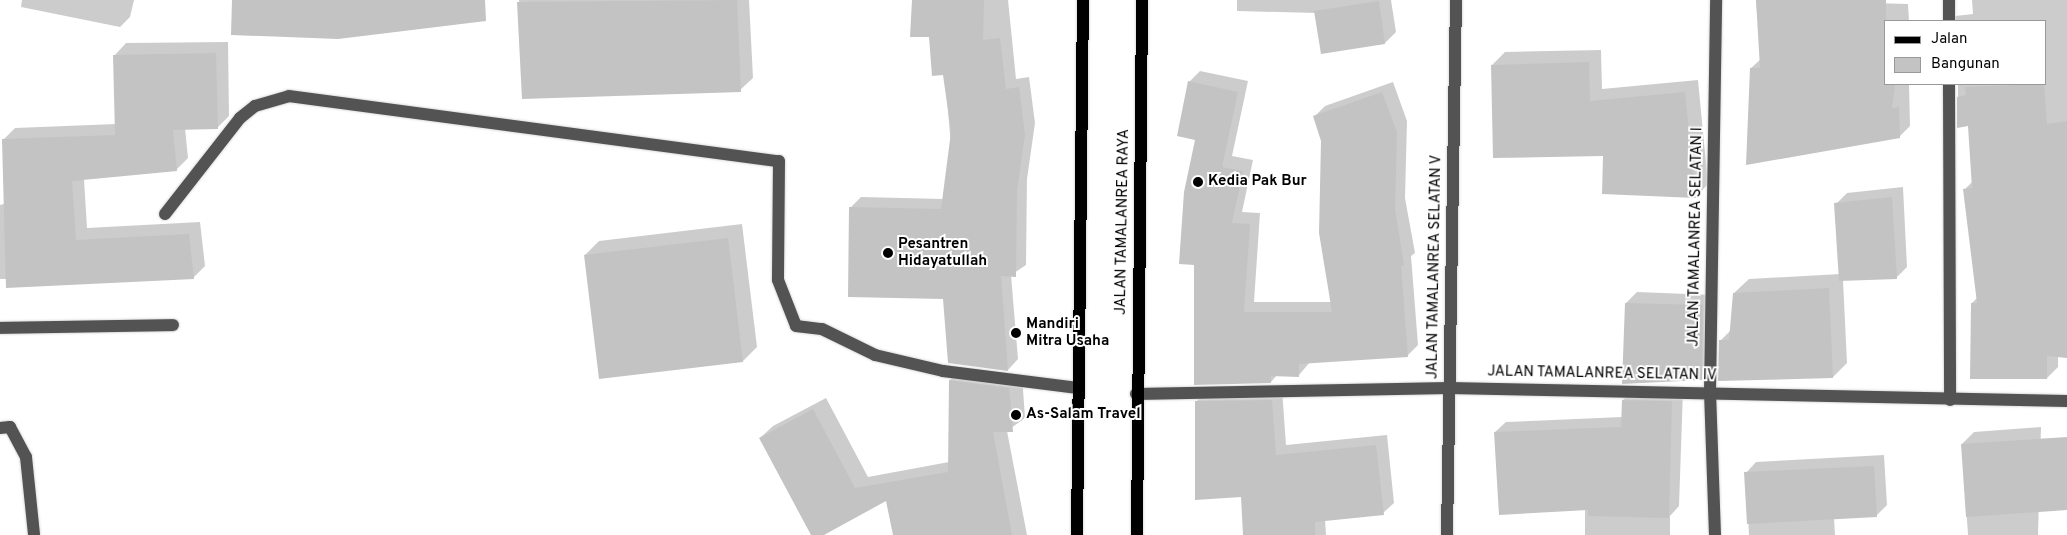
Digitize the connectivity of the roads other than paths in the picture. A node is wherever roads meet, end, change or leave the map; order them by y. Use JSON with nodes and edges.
{"nodes":[{"id":1,"x":1082,"y":0,"type":"edge"},
{"id":2,"x":1142,"y":0,"type":"edge"},
{"id":3,"x":1456,"y":0,"type":"edge"},
{"id":4,"x":1716,"y":0,"type":"edge"},
{"id":5,"x":1949,"y":0,"type":"edge"},
{"id":6,"x":1949,"y":20,"type":"edge"},
{"id":7,"x":1949,"y":85,"type":"edge"},
{"id":8,"x":165,"y":214,"type":"dead end"},
{"id":9,"x":173,"y":325,"type":"dead end"},
{"id":10,"x":0,"y":328,"type":"edge"},
{"id":11,"x":1078,"y":388,"type":"junction"},
{"id":12,"x":1450,"y":388,"type":"junction"},
{"id":13,"x":1710,"y":391,"type":"junction"},
{"id":14,"x":1136,"y":394,"type":"junction"},
{"id":15,"x":1950,"y":400,"type":"junction"},
{"id":16,"x":2067,"y":401,"type":"edge"},
{"id":17,"x":0,"y":428,"type":"edge"},
{"id":18,"x":34,"y":535,"type":"edge"},
{"id":19,"x":1077,"y":535,"type":"edge"},
{"id":20,"x":1137,"y":535,"type":"edge"},
{"id":21,"x":1447,"y":535,"type":"edge"},
{"id":22,"x":1715,"y":535,"type":"edge"}],
"edges":[{"from":1,"to":11,"type":"main road"},
{"from":2,"to":14,"type":"main road","name":"JALAN TAMALANREA RAYA"},
{"from":3,"to":12,"type":"street","name":"JALAN TAMALANREA SELATAN V"},
{"from":4,"to":13,"type":"street","name":"JALAN TAMALANREA SELATAN I"},
{"from":5,"to":6,"type":"street"},
{"from":7,"to":15,"type":"street"},
{"from":8,"to":11,"type":"street"},
{"from":9,"to":10,"type":"street"},
{"from":11,"to":19,"type":"main road"},
{"from":12,"to":13,"type":"street","name":"JALAN TAMALANREA SELATAN IV"},
{"from":12,"to":14,"type":"street","name":"JALAN TAMALANREA SELATAN IV"},
{"from":12,"to":21,"type":"street","name":"JALAN TAMALANREA SELATAN V"},
{"from":13,"to":15,"type":"street","name":"JALAN TAMALANREA SELATAN IV"},
{"from":13,"to":22,"type":"street","name":"JALAN TAMALANREA SELATAN I"},
{"from":14,"to":20,"type":"main road","name":"JALAN TAMALANREA RAYA"},
{"from":15,"to":16,"type":"street","name":"JALAN TAMALANREA SELATAN IV"},
{"from":17,"to":18,"type":"street"}]}
